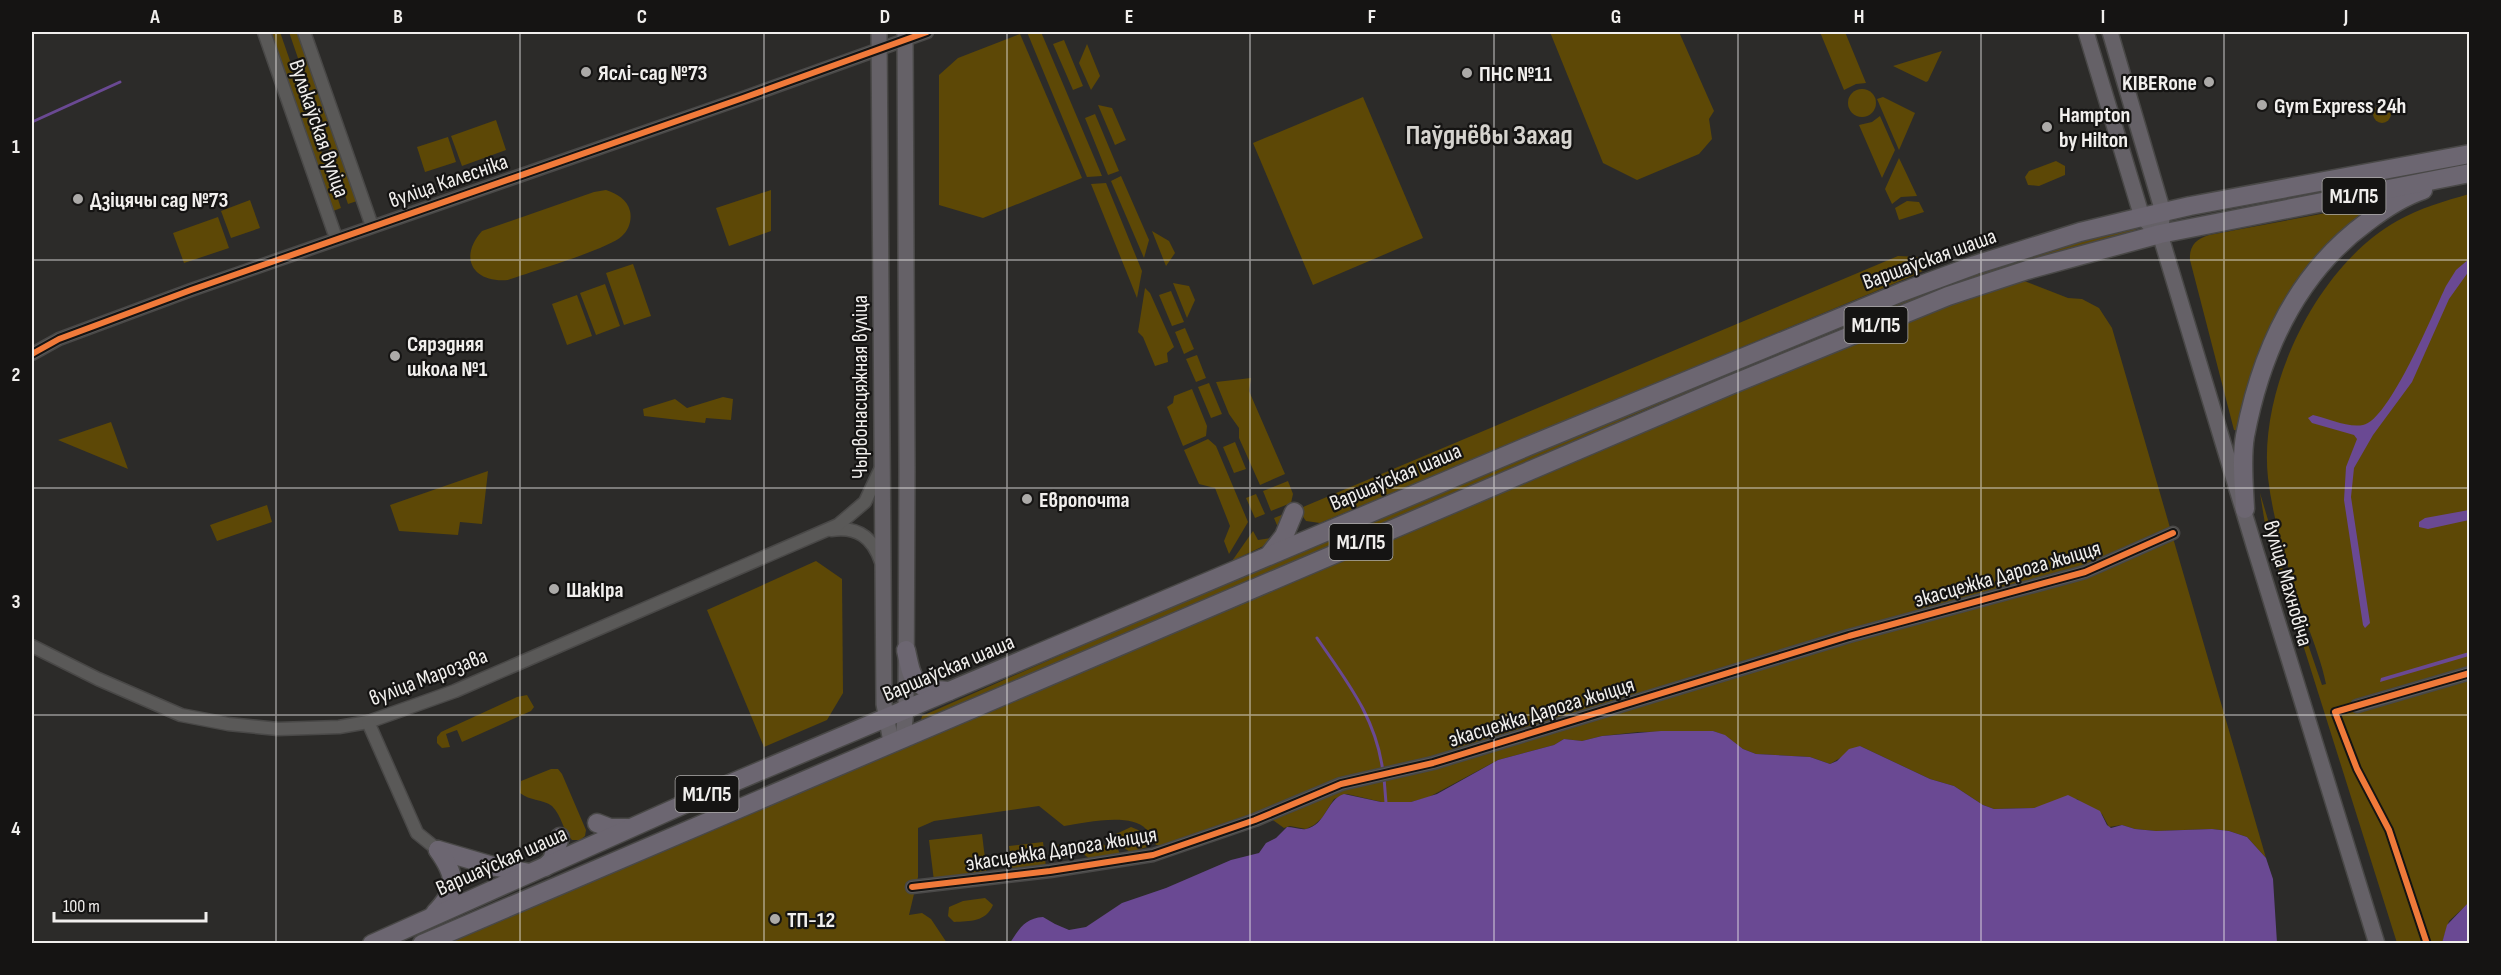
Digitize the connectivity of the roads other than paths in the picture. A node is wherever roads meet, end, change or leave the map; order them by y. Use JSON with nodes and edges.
{"nodes":[{"id":1,"x":264,"y":32,"type":"edge"},
{"id":2,"x":304,"y":32,"type":"edge"},
{"id":3,"x":879,"y":32,"type":"edge"},
{"id":4,"x":927,"y":32,"type":"edge"},
{"id":5,"x":2086,"y":32,"type":"edge"},
{"id":6,"x":2110,"y":32,"type":"edge"},
{"id":7,"x":905,"y":35,"type":"edge"},
{"id":8,"x":879,"y":49,"type":"junction"},
{"id":9,"x":2469,"y":154,"type":"edge"},
{"id":10,"x":2469,"y":175,"type":"edge"},
{"id":11,"x":2163,"y":212,"type":"junction"},
{"id":12,"x":2142,"y":217,"type":"junction"},
{"id":13,"x":372,"y":226,"type":"junction"},
{"id":14,"x":2160,"y":234,"type":"junction"},
{"id":15,"x":336,"y":238,"type":"junction"},
{"id":16,"x":1767,"y":347,"type":"junction"},
{"id":17,"x":32,"y":354,"type":"edge"},
{"id":18,"x":1775,"y":366,"type":"junction"},
{"id":19,"x":1719,"y":367,"type":"junction"},
{"id":20,"x":1728,"y":386,"type":"junction"},
{"id":21,"x":882,"y":461,"type":"junction"},
{"id":22,"x":2245,"y":509,"type":"junction"},
{"id":23,"x":1329,"y":530,"type":"junction"},
{"id":24,"x":827,"y":531,"type":"junction"},
{"id":25,"x":2173,"y":533,"type":"dead end"},
{"id":26,"x":1265,"y":558,"type":"junction"},
{"id":27,"x":883,"y":569,"type":"junction"},
{"id":28,"x":32,"y":646,"type":"edge"},
{"id":29,"x":906,"y":650,"type":"junction"},
{"id":30,"x":2469,"y":673,"type":"edge"},
{"id":31,"x":951,"y":691,"type":"junction"},
{"id":32,"x":2357,"y":706,"type":"dead end"},
{"id":33,"x":906,"y":710,"type":"junction"},
{"id":34,"x":885,"y":719,"type":"junction"},
{"id":35,"x":368,"y":722,"type":"junction"},
{"id":36,"x":897,"y":740,"type":"junction"},
{"id":37,"x":597,"y":823,"type":"dead end"},
{"id":38,"x":633,"y":828,"type":"junction"},
{"id":39,"x":560,"y":837,"type":"dead end"},
{"id":40,"x":438,"y":850,"type":"junction"},
{"id":41,"x":537,"y":870,"type":"junction"},
{"id":42,"x":912,"y":887,"type":"dead end"},
{"id":43,"x":431,"y":917,"type":"junction"},
{"id":44,"x":372,"y":944,"type":"edge"},
{"id":45,"x":422,"y":944,"type":"edge"},
{"id":46,"x":2377,"y":944,"type":"edge"}],
"edges":[{"from":1,"to":15,"type":"street","name":"Вулькаўская вуліца"},
{"from":2,"to":13,"type":"street","name":"Вулькаўская вуліца"},
{"from":3,"to":8,"type":"main road","name":"Чырвонасцяжная вуліца"},
{"from":4,"to":7,"type":"street","name":"вуліца Калесніка"},
{"from":5,"to":12,"type":"main road","name":"вуліца Махновіча"},
{"from":6,"to":11,"type":"main road","name":"вуліца Махновіча"},
{"from":7,"to":8,"type":"street","name":"вуліца Калесніка"},
{"from":7,"to":29,"type":"main road"},
{"from":8,"to":13,"type":"street","name":"вуліца Калесніка"},
{"from":8,"to":21,"type":"main road","name":"Чырвонасцяжная вуліца"},
{"from":9,"to":11,"type":"highway","name":"Варшаўская шаша","number":"М1/П5"},
{"from":10,"to":14,"type":"highway","name":"Варшаўская шаша","number":"М1/П5"},
{"from":10,"to":22,"type":"highway"},
{"from":11,"to":12,"type":"highway","name":"Варшаўская шаша","number":"М1/П5"},
{"from":11,"to":14,"type":"main road","name":"вуліца Махновіча"},
{"from":12,"to":14,"type":"main road","name":"вуліца Махновіча"},
{"from":12,"to":16,"type":"highway","name":"Варшаўская шаша","number":"М1/П5"},
{"from":13,"to":15,"type":"street","name":"вуліца Калесніка"},
{"from":14,"to":18,"type":"highway","name":"Варшаўская шаша","number":"М1/П5"},
{"from":14,"to":22,"type":"main road","name":"вуліца Махновіча"},
{"from":15,"to":17,"type":"street","name":"вуліца Калесніка"},
{"from":16,"to":18,"type":"highway"},
{"from":16,"to":19,"type":"highway","name":"Варшаўская шаша","number":"М1/П5"},
{"from":18,"to":20,"type":"highway","name":"Варшаўская шаша","number":"М1/П5"},
{"from":19,"to":20,"type":"highway"},
{"from":19,"to":23,"type":"highway","name":"Варшаўская шаша","number":"М1/П5"},
{"from":20,"to":36,"type":"highway","name":"Варшаўская шаша","number":"М1/П5"},
{"from":21,"to":24,"type":"street","name":"вуліца Марозава"},
{"from":21,"to":27,"type":"main road","name":"Чырвонасцяжная вуліца"},
{"from":22,"to":46,"type":"main road","name":"вуліца Махновіча"},
{"from":23,"to":26,"type":"highway","name":"Варшаўская шаша","number":"М1/П5"},
{"from":23,"to":26,"type":"highway"},
{"from":24,"to":27,"type":"street","name":"вуліца Марозава"},
{"from":24,"to":35,"type":"street","name":"вуліца Марозава"},
{"from":25,"to":42,"type":"street","name":"экасцежка Дарога жыцця"},
{"from":26,"to":31,"type":"highway","name":"Варшаўская шаша","number":"М1/П5"},
{"from":27,"to":34,"type":"main road","name":"Чырвонасцяжная вуліца"},
{"from":28,"to":35,"type":"street","name":"вуліца Марозава"},
{"from":29,"to":31,"type":"highway"},
{"from":29,"to":33,"type":"main road"},
{"from":30,"to":32,"type":"street"},
{"from":31,"to":33,"type":"highway","name":"Варшаўская шаша","number":"М1/П5"},
{"from":33,"to":34,"type":"highway","name":"Варшаўская шаша","number":"М1/П5"},
{"from":33,"to":36,"type":"main road"},
{"from":34,"to":36,"type":"main road","name":"Чырвонасцяжная вуліца"},
{"from":34,"to":38,"type":"highway","name":"Варшаўская шаша","number":"М1/П5"},
{"from":35,"to":40,"type":"street"},
{"from":36,"to":45,"type":"highway","name":"Варшаўская шаша","number":"М1/П5"},
{"from":37,"to":38,"type":"highway"},
{"from":38,"to":41,"type":"highway","name":"Варшаўская шаша","number":"М1/П5"},
{"from":39,"to":41,"type":"highway"},
{"from":40,"to":41,"type":"highway"},
{"from":40,"to":43,"type":"highway"},
{"from":41,"to":43,"type":"highway","name":"Варшаўская шаша","number":"М1/П5"},
{"from":43,"to":44,"type":"highway","name":"Варшаўская шаша","number":"М1/П5"}]}
